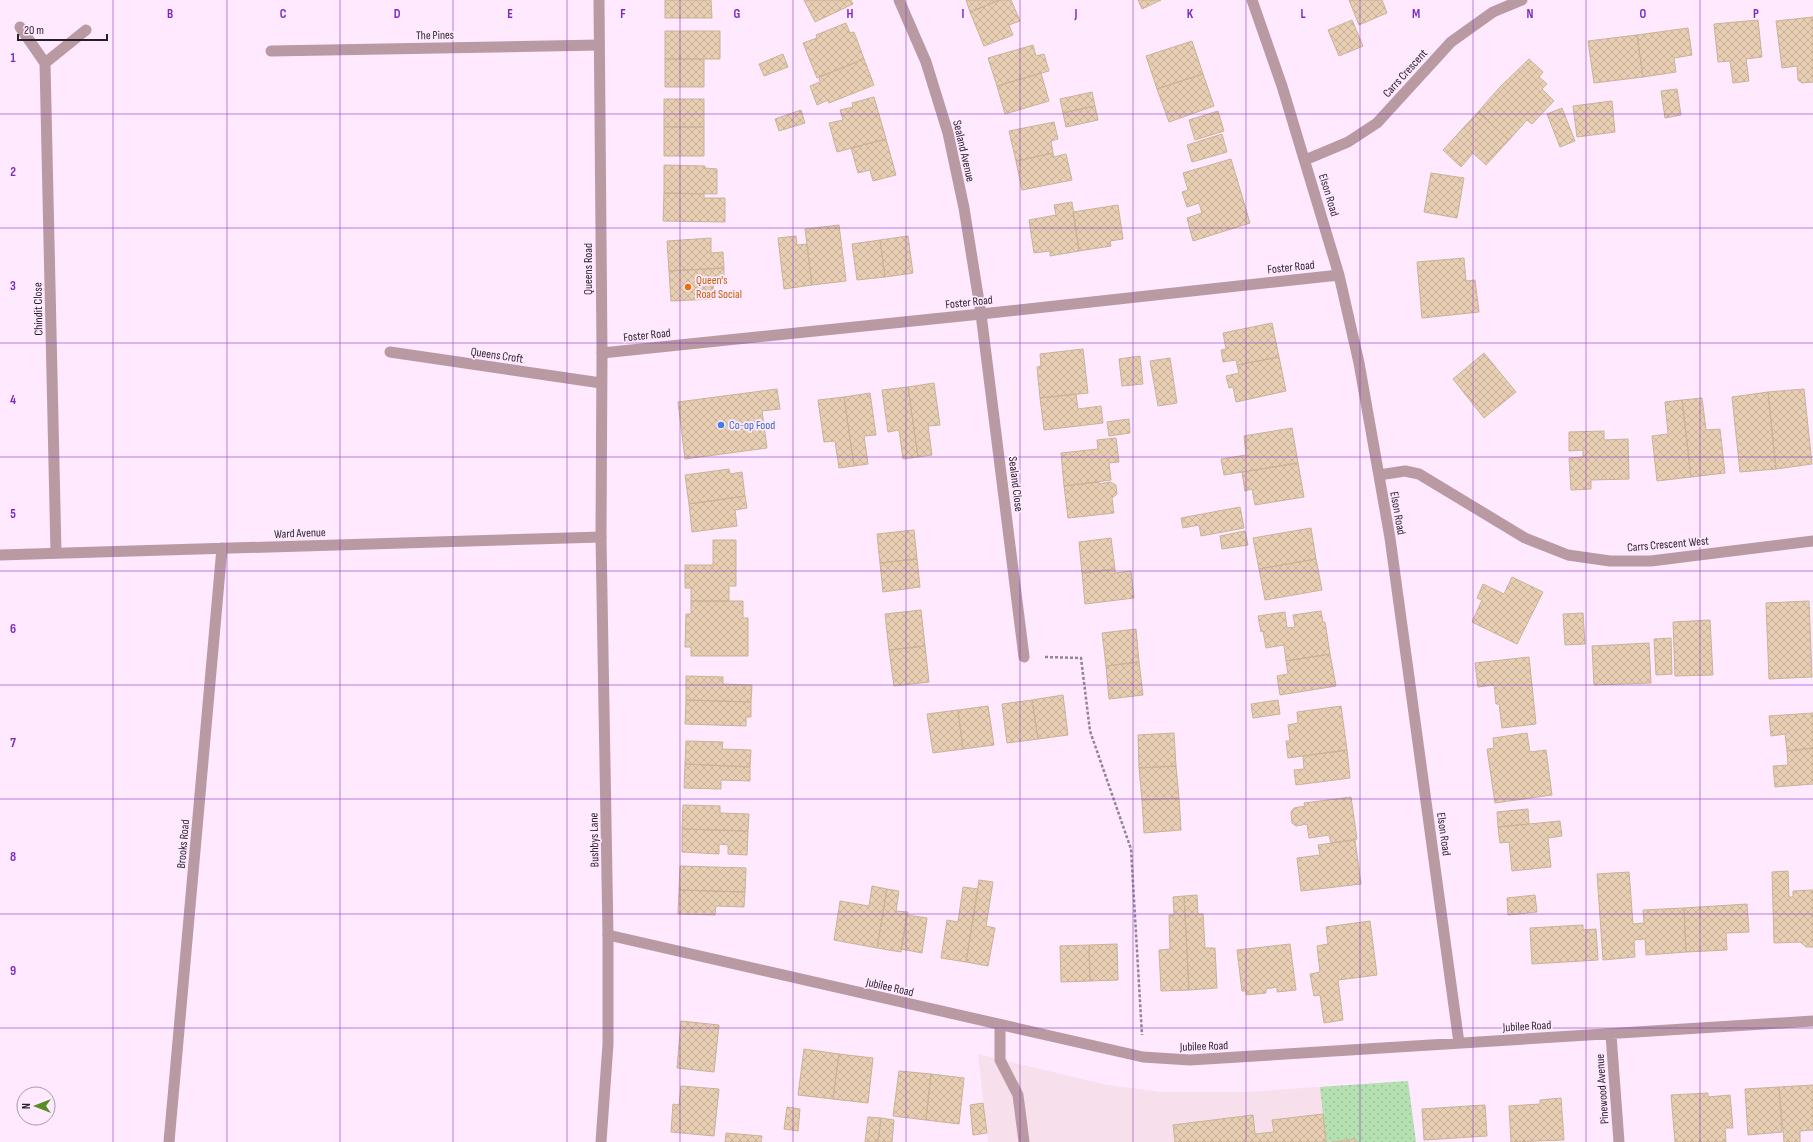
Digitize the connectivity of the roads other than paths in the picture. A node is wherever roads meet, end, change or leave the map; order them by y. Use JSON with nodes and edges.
{"nodes":[{"id":1,"x":599,"y":0,"type":"edge"},
{"id":2,"x":899,"y":0,"type":"edge"},
{"id":3,"x":1252,"y":0,"type":"edge"},
{"id":4,"x":1522,"y":0,"type":"edge"},
{"id":5,"x":20,"y":27,"type":"dead end"},
{"id":6,"x":86,"y":30,"type":"dead end"},
{"id":7,"x":599,"y":45,"type":"junction"},
{"id":8,"x":271,"y":51,"type":"dead end"},
{"id":9,"x":45,"y":63,"type":"junction"},
{"id":10,"x":1305,"y":160,"type":"junction"},
{"id":11,"x":1339,"y":275,"type":"junction"},
{"id":12,"x":982,"y":314,"type":"junction"},
{"id":13,"x":390,"y":352,"type":"dead end"},
{"id":14,"x":602,"y":353,"type":"junction"},
{"id":15,"x":601,"y":383,"type":"junction"},
{"id":16,"x":1379,"y":475,"type":"junction"},
{"id":17,"x":601,"y":537,"type":"junction"},
{"id":18,"x":1813,"y":541,"type":"edge"},
{"id":19,"x":222,"y":548,"type":"junction"},
{"id":20,"x":56,"y":554,"type":"junction"},
{"id":21,"x":0,"y":555,"type":"edge"},
{"id":22,"x":1024,"y":657,"type":"road end"},
{"id":23,"x":608,"y":936,"type":"junction"},
{"id":24,"x":1813,"y":1021,"type":"edge"},
{"id":25,"x":1000,"y":1025,"type":"junction"},
{"id":26,"x":1610,"y":1035,"type":"junction"},
{"id":27,"x":1460,"y":1043,"type":"junction"},
{"id":28,"x":169,"y":1142,"type":"edge"},
{"id":29,"x":601,"y":1142,"type":"edge"},
{"id":30,"x":1024,"y":1142,"type":"edge"},
{"id":31,"x":1619,"y":1142,"type":"edge"}],
"edges":[{"from":1,"to":7,"type":"street","name":"Queens Road"},
{"from":2,"to":12,"type":"street","name":"Sealand Avenue"},
{"from":3,"to":10,"type":"street","name":"Elson Road"},
{"from":4,"to":10,"type":"street","name":"Carrs Crescent"},
{"from":5,"to":9,"type":"street"},
{"from":6,"to":9,"type":"street"},
{"from":7,"to":8,"type":"street","name":"The Pines"},
{"from":7,"to":14,"type":"street","name":"Queens Road"},
{"from":9,"to":20,"type":"street","name":"Chindit Close"},
{"from":10,"to":11,"type":"street","name":"Elson Road"},
{"from":11,"to":12,"type":"street","name":"Foster Road"},
{"from":11,"to":16,"type":"street","name":"Elson Road"},
{"from":12,"to":14,"type":"street","name":"Foster Road"},
{"from":12,"to":22,"type":"street","name":"Sealand Close"},
{"from":13,"to":15,"type":"street","name":"Queens Croft"},
{"from":14,"to":15,"type":"street","name":"Queens Road"},
{"from":15,"to":17,"type":"street","name":"Queens Road"},
{"from":16,"to":18,"type":"street","name":"Carrs Crescent West"},
{"from":16,"to":27,"type":"street","name":"Elson Road"},
{"from":17,"to":19,"type":"street","name":"Ward Avenue"},
{"from":17,"to":23,"type":"street","name":"Bushbys Lane"},
{"from":19,"to":20,"type":"street","name":"Ward Avenue"},
{"from":19,"to":28,"type":"street","name":"Brooks Road"},
{"from":20,"to":21,"type":"street","name":"Ward Avenue"},
{"from":23,"to":25,"type":"street","name":"Jubilee Road"},
{"from":23,"to":29,"type":"street","name":"Bushbys Lane"},
{"from":24,"to":26,"type":"street","name":"Jubilee Road"},
{"from":25,"to":27,"type":"street","name":"Jubilee Road"},
{"from":25,"to":30,"type":"street"},
{"from":26,"to":27,"type":"street","name":"Jubilee Road"},
{"from":26,"to":31,"type":"street","name":"Pinewood Avenue"}]}
